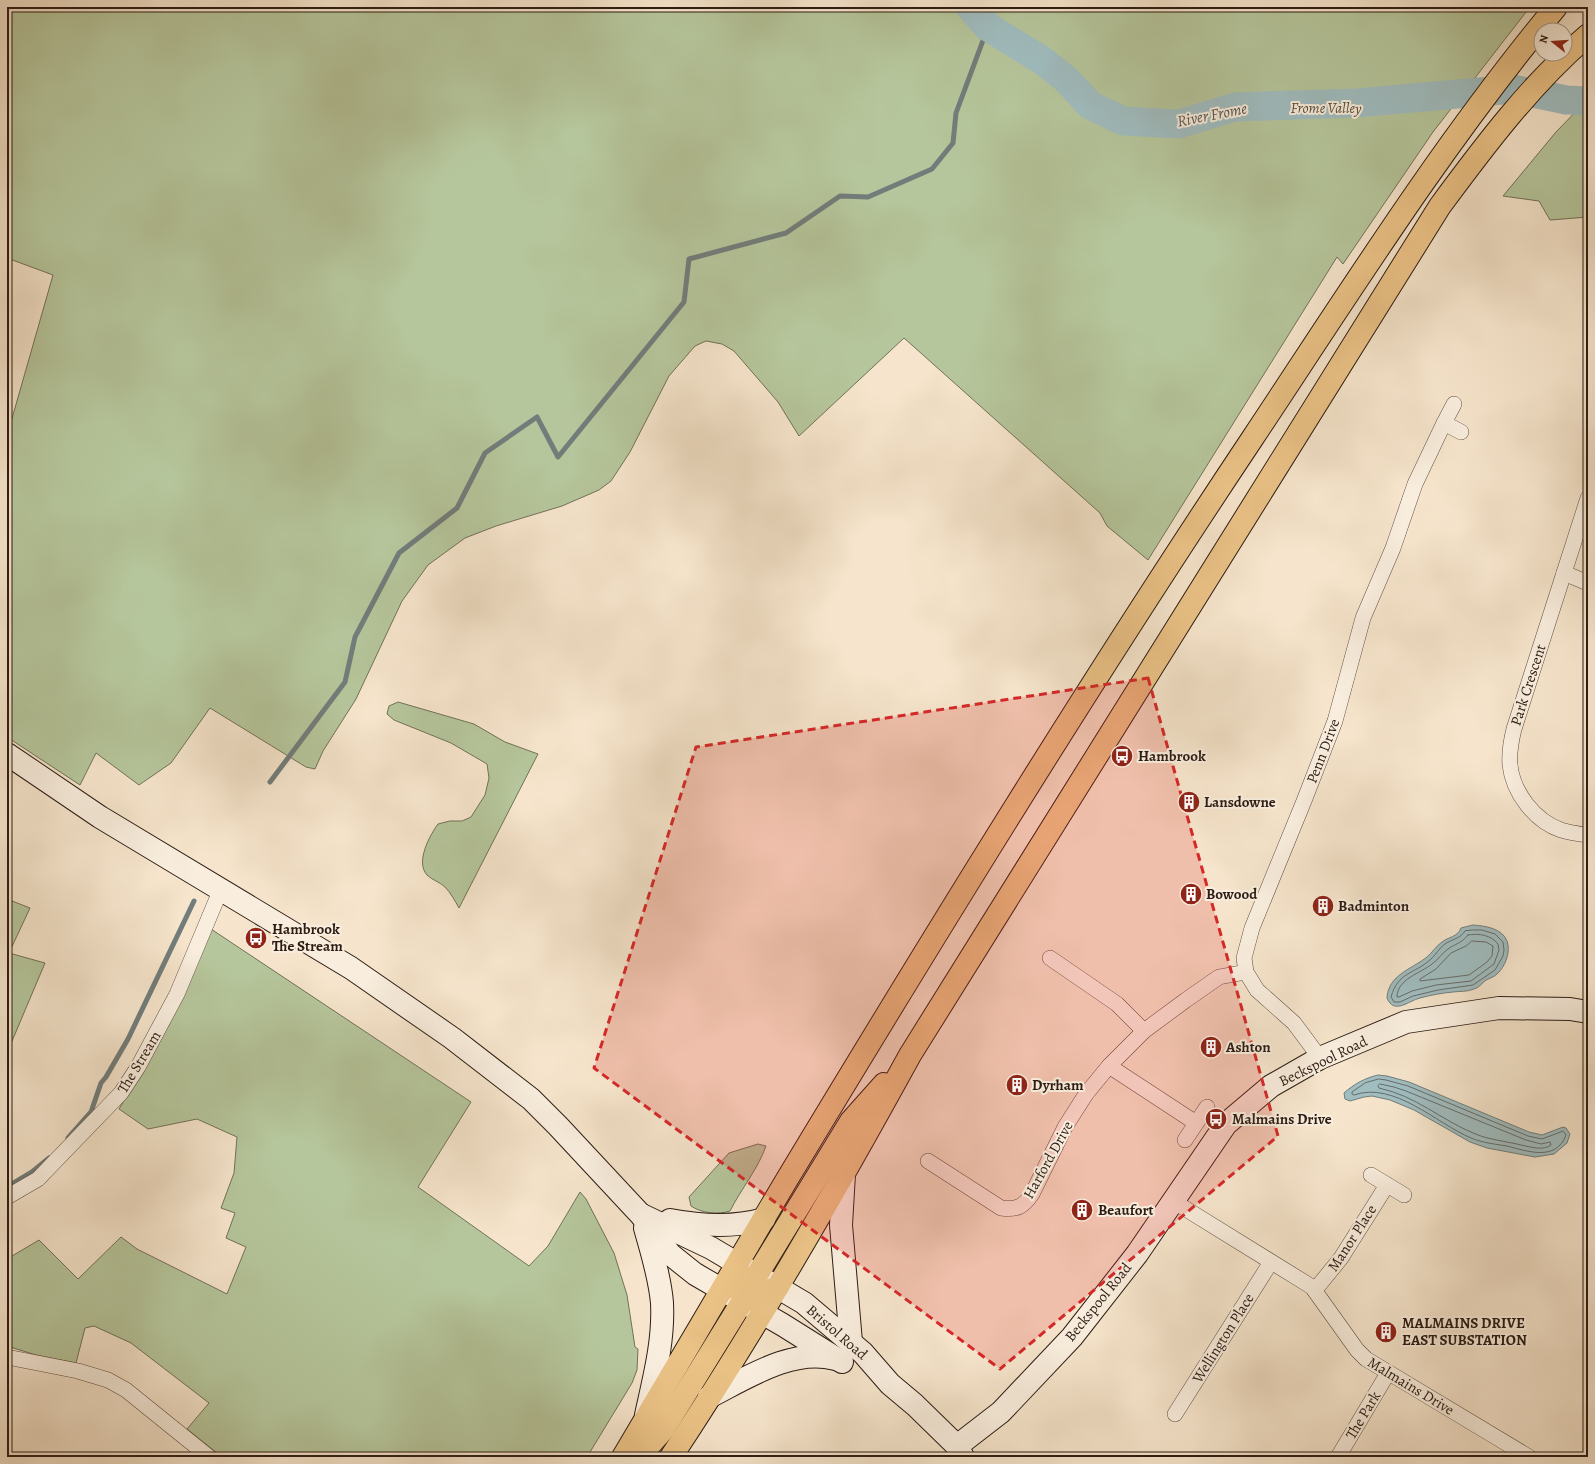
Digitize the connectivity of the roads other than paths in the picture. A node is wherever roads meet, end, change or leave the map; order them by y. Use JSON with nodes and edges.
{"nodes":[{"id":1,"x":1556,"y":7,"type":"edge"},
{"id":2,"x":1588,"y":35,"type":"edge"},
{"id":3,"x":1454,"y":404,"type":"dead end"},
{"id":4,"x":1444,"y":423,"type":"junction"},
{"id":5,"x":1461,"y":432,"type":"dead end"},
{"id":6,"x":1588,"y":498,"type":"edge"},
{"id":7,"x":1564,"y":572,"type":"junction"},
{"id":8,"x":1588,"y":583,"type":"edge"},
{"id":9,"x":7,"y":754,"type":"edge"},
{"id":10,"x":1588,"y":835,"type":"edge"},
{"id":11,"x":221,"y":889,"type":"junction"},
{"id":12,"x":1050,"y":958,"type":"dead end"},
{"id":13,"x":1246,"y":972,"type":"junction"},
{"id":14,"x":1588,"y":1012,"type":"edge"},
{"id":15,"x":1144,"y":1031,"type":"junction"},
{"id":16,"x":910,"y":1055,"type":"junction"},
{"id":17,"x":1320,"y":1058,"type":"junction"},
{"id":18,"x":1109,"y":1066,"type":"junction"},
{"id":19,"x":1207,"y":1106,"type":"dead end"},
{"id":20,"x":1196,"y":1123,"type":"junction"},
{"id":21,"x":1185,"y":1140,"type":"dead end"},
{"id":22,"x":928,"y":1161,"type":"dead end"},
{"id":23,"x":844,"y":1174,"type":"junction"},
{"id":24,"x":1371,"y":1175,"type":"dead end"},
{"id":25,"x":1387,"y":1185,"type":"junction"},
{"id":26,"x":1404,"y":1194,"type":"dead end"},
{"id":27,"x":7,"y":1197,"type":"edge"},
{"id":28,"x":1174,"y":1201,"type":"junction"},
{"id":29,"x":641,"y":1215,"type":"junction"},
{"id":30,"x":764,"y":1219,"type":"junction"},
{"id":31,"x":1271,"y":1262,"type":"junction"},
{"id":32,"x":738,"y":1264,"type":"junction"},
{"id":33,"x":757,"y":1275,"type":"junction"},
{"id":34,"x":778,"y":1287,"type":"junction"},
{"id":35,"x":722,"y":1290,"type":"junction"},
{"id":36,"x":1315,"y":1290,"type":"junction"},
{"id":37,"x":742,"y":1302,"type":"junction"},
{"id":38,"x":761,"y":1313,"type":"junction"},
{"id":39,"x":851,"y":1342,"type":"junction"},
{"id":40,"x":7,"y":1357,"type":"edge"},
{"id":41,"x":842,"y":1362,"type":"junction"},
{"id":42,"x":1388,"y":1372,"type":"junction"},
{"id":43,"x":890,"y":1384,"type":"junction"},
{"id":44,"x":709,"y":1397,"type":"junction"},
{"id":45,"x":1175,"y":1414,"type":"dead end"},
{"id":46,"x":645,"y":1420,"type":"junction"},
{"id":47,"x":960,"y":1452,"type":"edge"},
{"id":48,"x":209,"y":1457,"type":"edge"},
{"id":49,"x":623,"y":1457,"type":"edge"},
{"id":50,"x":639,"y":1457,"type":"edge"},
{"id":51,"x":671,"y":1457,"type":"edge"},
{"id":52,"x":1338,"y":1457,"type":"edge"},
{"id":53,"x":1529,"y":1457,"type":"edge"}],
"edges":[{"from":1,"to":30,"type":"highway"},
{"from":2,"to":16,"type":"highway"},
{"from":3,"to":4,"type":"street","name":"Penn Drive"},
{"from":4,"to":5,"type":"street"},
{"from":4,"to":13,"type":"street","name":"Penn Drive"},
{"from":6,"to":7,"type":"street","name":"Park Crescent"},
{"from":7,"to":8,"type":"street"},
{"from":7,"to":10,"type":"street","name":"Park Crescent"},
{"from":9,"to":11,"type":"main road"},
{"from":11,"to":27,"type":"street","name":"The Stream"},
{"from":11,"to":29,"type":"main road"},
{"from":12,"to":15,"type":"street"},
{"from":13,"to":15,"type":"street","name":"Harford Drive"},
{"from":13,"to":17,"type":"street","name":"Penn Drive"},
{"from":14,"to":17,"type":"main road","name":"Beckspool Road"},
{"from":15,"to":18,"type":"street","name":"Harford Drive"},
{"from":16,"to":23,"type":"highway"},
{"from":16,"to":33,"type":"highway"},
{"from":17,"to":28,"type":"main road","name":"Beckspool Road"},
{"from":18,"to":20,"type":"street"},
{"from":18,"to":22,"type":"street","name":"Harford Drive"},
{"from":19,"to":20,"type":"street"},
{"from":20,"to":21,"type":"street"},
{"from":23,"to":34,"type":"highway"},
{"from":23,"to":39,"type":"main road"},
{"from":24,"to":25,"type":"street"},
{"from":25,"to":26,"type":"street"},
{"from":25,"to":36,"type":"street","name":"Manor Place"},
{"from":28,"to":31,"type":"street","name":"Malmains Drive"},
{"from":28,"to":47,"type":"main road","name":"Beckspool Road"},
{"from":29,"to":30,"type":"main road"},
{"from":29,"to":32,"type":"main road","name":"Bristol Road"},
{"from":29,"to":35,"type":"main road"},
{"from":29,"to":46,"type":"main road"},
{"from":30,"to":32,"type":"highway"},
{"from":31,"to":36,"type":"street","name":"Malmains Drive"},
{"from":31,"to":45,"type":"street","name":"Wellington Place"},
{"from":32,"to":33,"type":"main road","name":"Bristol Road"},
{"from":32,"to":35,"type":"highway"},
{"from":33,"to":34,"type":"main road","name":"Bristol Road"},
{"from":33,"to":35,"type":"highway"},
{"from":34,"to":37,"type":"highway"},
{"from":34,"to":38,"type":"highway"},
{"from":34,"to":39,"type":"main road","name":"Bristol Road"},
{"from":35,"to":37,"type":"main road"},
{"from":35,"to":46,"type":"highway"},
{"from":36,"to":42,"type":"street","name":"Malmains Drive"},
{"from":37,"to":38,"type":"main road"},
{"from":37,"to":50,"type":"highway"},
{"from":38,"to":41,"type":"main road"},
{"from":38,"to":44,"type":"highway"},
{"from":39,"to":43,"type":"main road","name":"Bristol Road"},
{"from":40,"to":48,"type":"street"},
{"from":41,"to":43,"type":"main road","name":"Bristol Road"},
{"from":41,"to":44,"type":"main road"},
{"from":42,"to":52,"type":"street","name":"The Park"},
{"from":42,"to":53,"type":"street","name":"Malmains Drive"},
{"from":43,"to":47,"type":"main road","name":"Bristol Road"},
{"from":44,"to":51,"type":"highway"},
{"from":46,"to":49,"type":"highway"}]}
